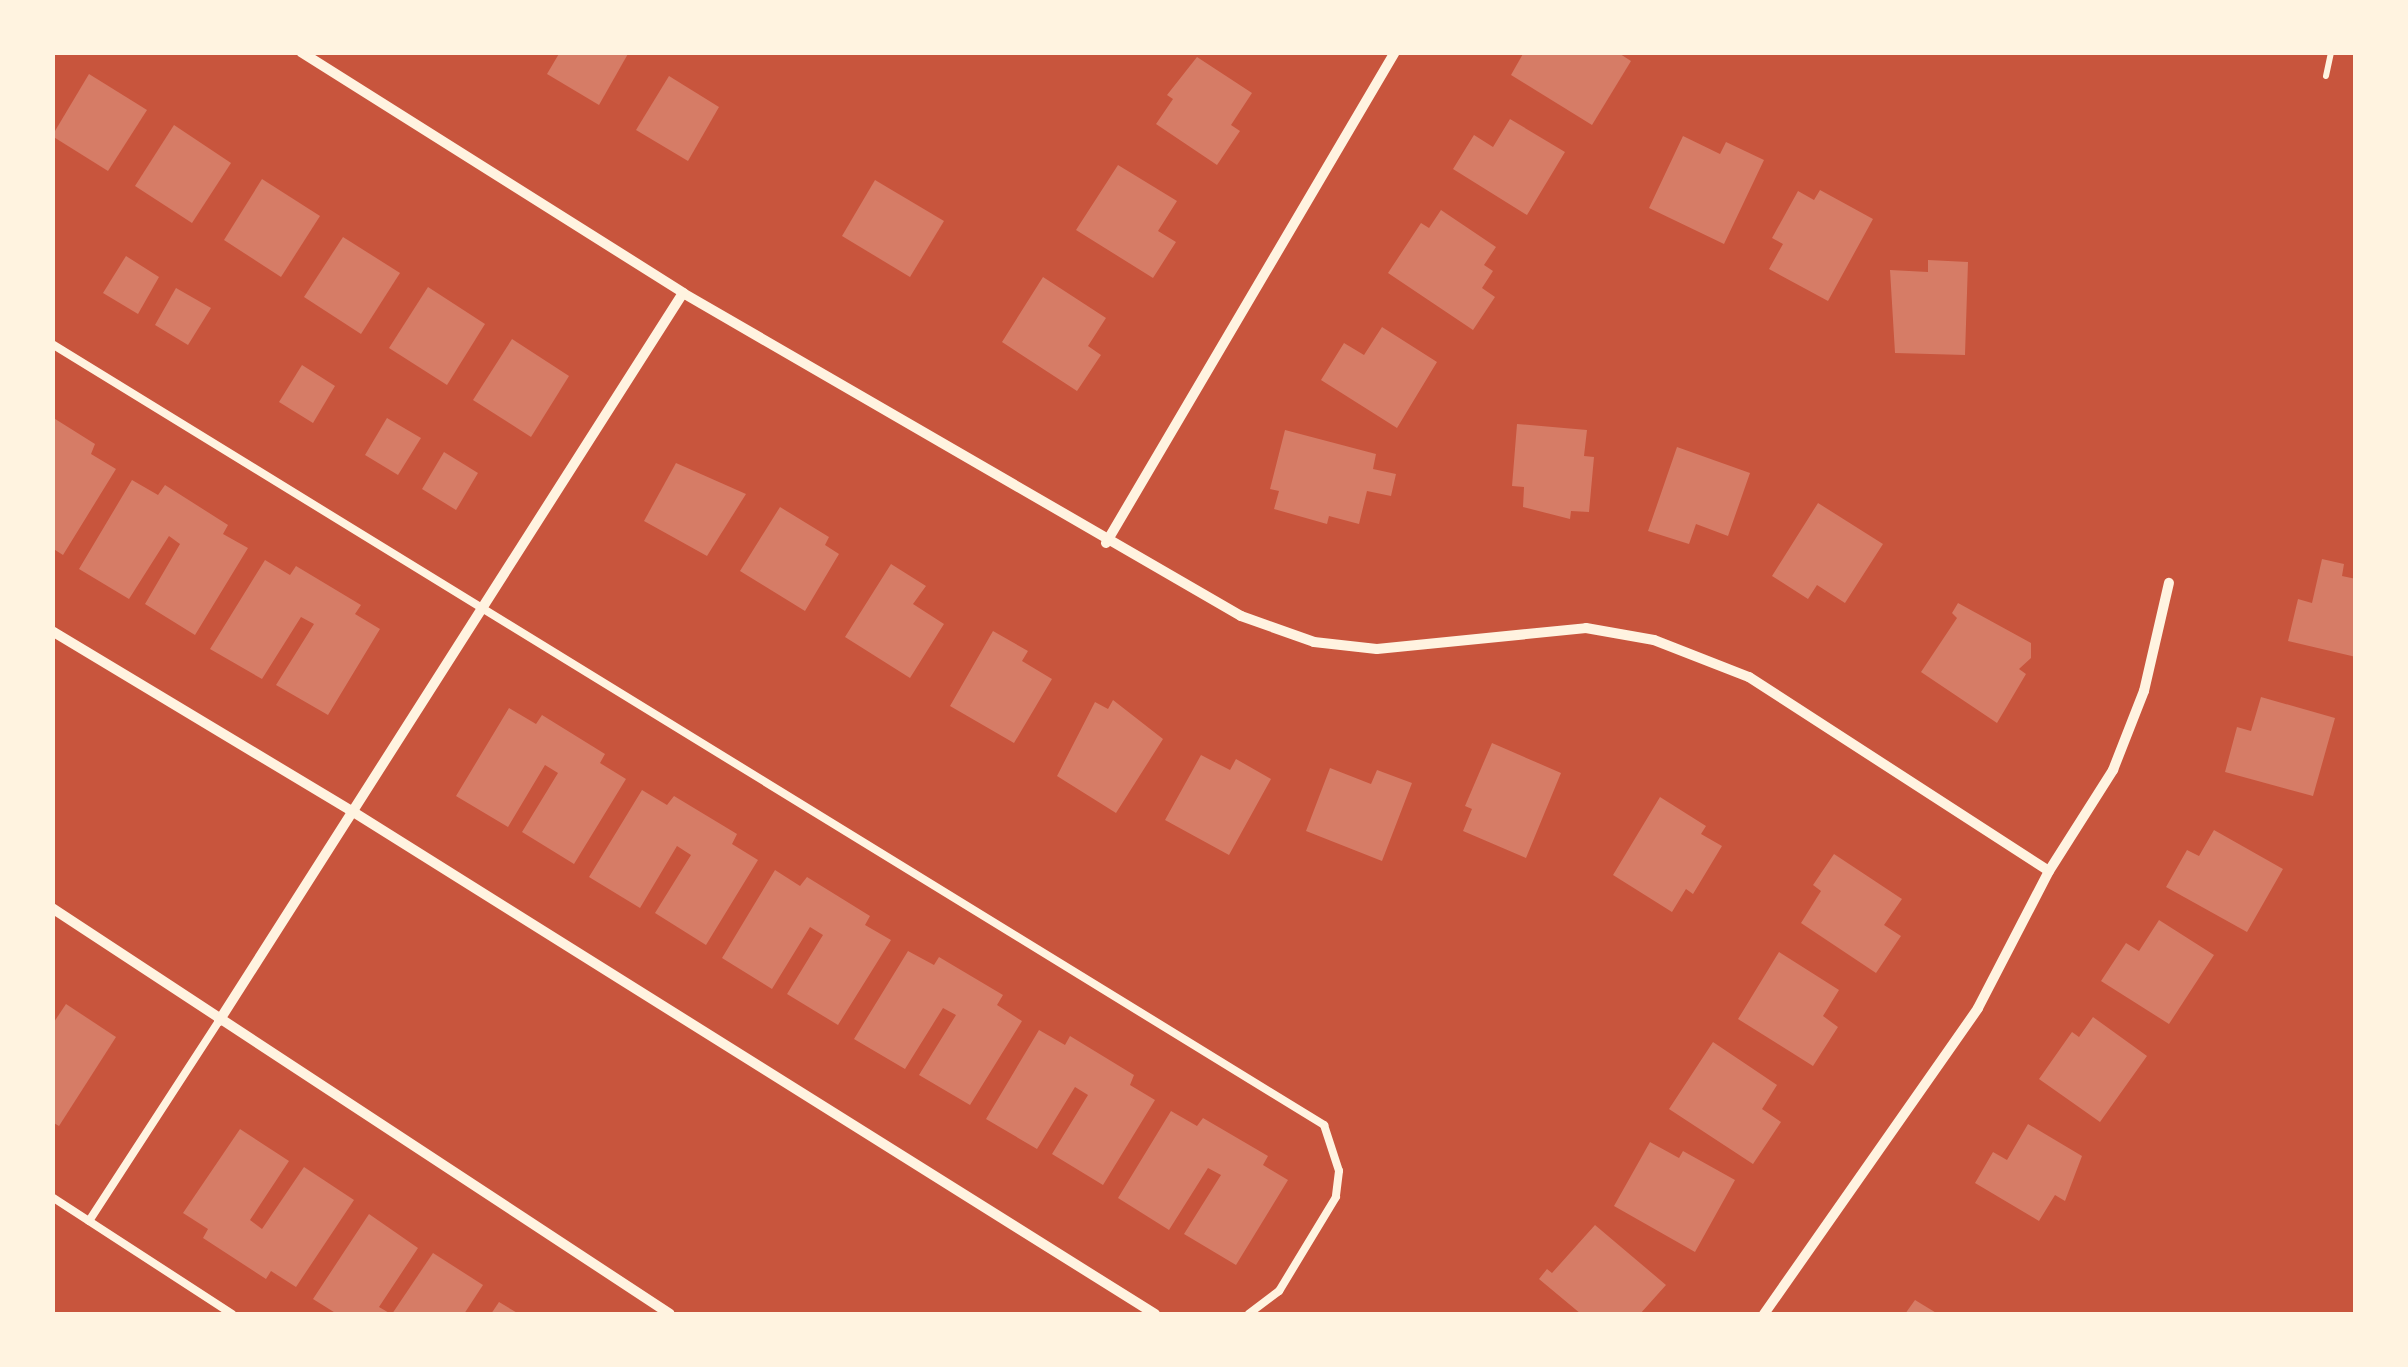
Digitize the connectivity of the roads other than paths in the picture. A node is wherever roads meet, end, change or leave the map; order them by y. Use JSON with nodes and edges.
{"nodes":[{"id":1,"x":301,"y":52,"type":"edge"},
{"id":2,"x":1396,"y":52,"type":"edge"},
{"id":3,"x":683,"y":293,"type":"junction"},
{"id":4,"x":52,"y":344,"type":"edge"},
{"id":5,"x":1106,"y":543,"type":"junction"},
{"id":6,"x":2169,"y":582,"type":"dead end"},
{"id":7,"x":486,"y":606,"type":"junction"},
{"id":8,"x":52,"y":631,"type":"edge"},
{"id":9,"x":355,"y":813,"type":"junction"},
{"id":10,"x":2050,"y":871,"type":"junction"},
{"id":11,"x":52,"y":908,"type":"edge"},
{"id":12,"x":219,"y":1022,"type":"junction"},
{"id":13,"x":52,"y":1197,"type":"edge"},
{"id":14,"x":89,"y":1221,"type":"junction"},
{"id":15,"x":232,"y":1314,"type":"edge"},
{"id":16,"x":670,"y":1314,"type":"edge"},
{"id":17,"x":1154,"y":1314,"type":"edge"},
{"id":18,"x":1249,"y":1314,"type":"edge"},
{"id":19,"x":1764,"y":1314,"type":"edge"}],
"edges":[{"from":1,"to":3,"type":"street"},
{"from":2,"to":5,"type":"street"},
{"from":3,"to":5,"type":"street"},
{"from":3,"to":7,"type":"street"},
{"from":4,"to":7,"type":"lane"},
{"from":5,"to":10,"type":"street"},
{"from":6,"to":10,"type":"street"},
{"from":7,"to":9,"type":"street"},
{"from":7,"to":18,"type":"lane"},
{"from":8,"to":9,"type":"street"},
{"from":9,"to":12,"type":"street"},
{"from":9,"to":17,"type":"street"},
{"from":10,"to":19,"type":"street"},
{"from":11,"to":12,"type":"street"},
{"from":12,"to":14,"type":"lane"},
{"from":12,"to":16,"type":"street"},
{"from":13,"to":14,"type":"lane"},
{"from":14,"to":15,"type":"lane"}]}
